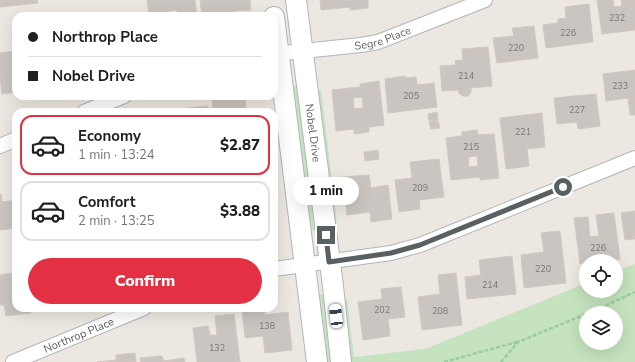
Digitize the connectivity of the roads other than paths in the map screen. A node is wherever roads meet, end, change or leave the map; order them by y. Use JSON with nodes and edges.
{"nodes":[{"id":1,"x":272,"y":0,"type":"edge"},
{"id":2,"x":296,"y":0,"type":"edge"},
{"id":3,"x":485,"y":0,"type":"edge"},
{"id":4,"x":274,"y":12,"type":"edge"},
{"id":5,"x":302,"y":52,"type":"junction"},
{"id":6,"x":278,"y":54,"type":"edge"},
{"id":7,"x":278,"y":69,"type":"edge"},
{"id":8,"x":114,"y":100,"type":"edge"},
{"id":9,"x":94,"y":108,"type":"edge"},
{"id":10,"x":12,"y":141,"type":"edge"},
{"id":11,"x":0,"y":146,"type":"edge"},
{"id":12,"x":635,"y":158,"type":"edge"},
{"id":13,"x":329,"y":262,"type":"junction"},
{"id":14,"x":305,"y":265,"type":"junction"},
{"id":15,"x":278,"y":268,"type":"edge"},
{"id":16,"x":134,"y":312,"type":"edge"},
{"id":17,"x":13,"y":362,"type":"edge"},
{"id":18,"x":317,"y":362,"type":"edge"},
{"id":19,"x":341,"y":362,"type":"edge"}],
"edges":[{"from":1,"to":4,"type":"street"},
{"from":2,"to":5,"type":"street","name":"Nobel Drive"},
{"from":3,"to":5,"type":"street","name":"Segre Place"},
{"from":5,"to":6,"type":"street","name":"Segre Place"},
{"from":5,"to":13,"type":"street","name":"Nobel Drive"},
{"from":7,"to":14,"type":"street"},
{"from":8,"to":9,"type":"street"},
{"from":10,"to":11,"type":"street"},
{"from":12,"to":13,"type":"street"},
{"from":13,"to":14,"type":"street"},
{"from":13,"to":19,"type":"street","name":"Nobel Drive"},
{"from":14,"to":15,"type":"street"},
{"from":14,"to":18,"type":"street"},
{"from":16,"to":17,"type":"street","name":"Northrop Place"}]}
